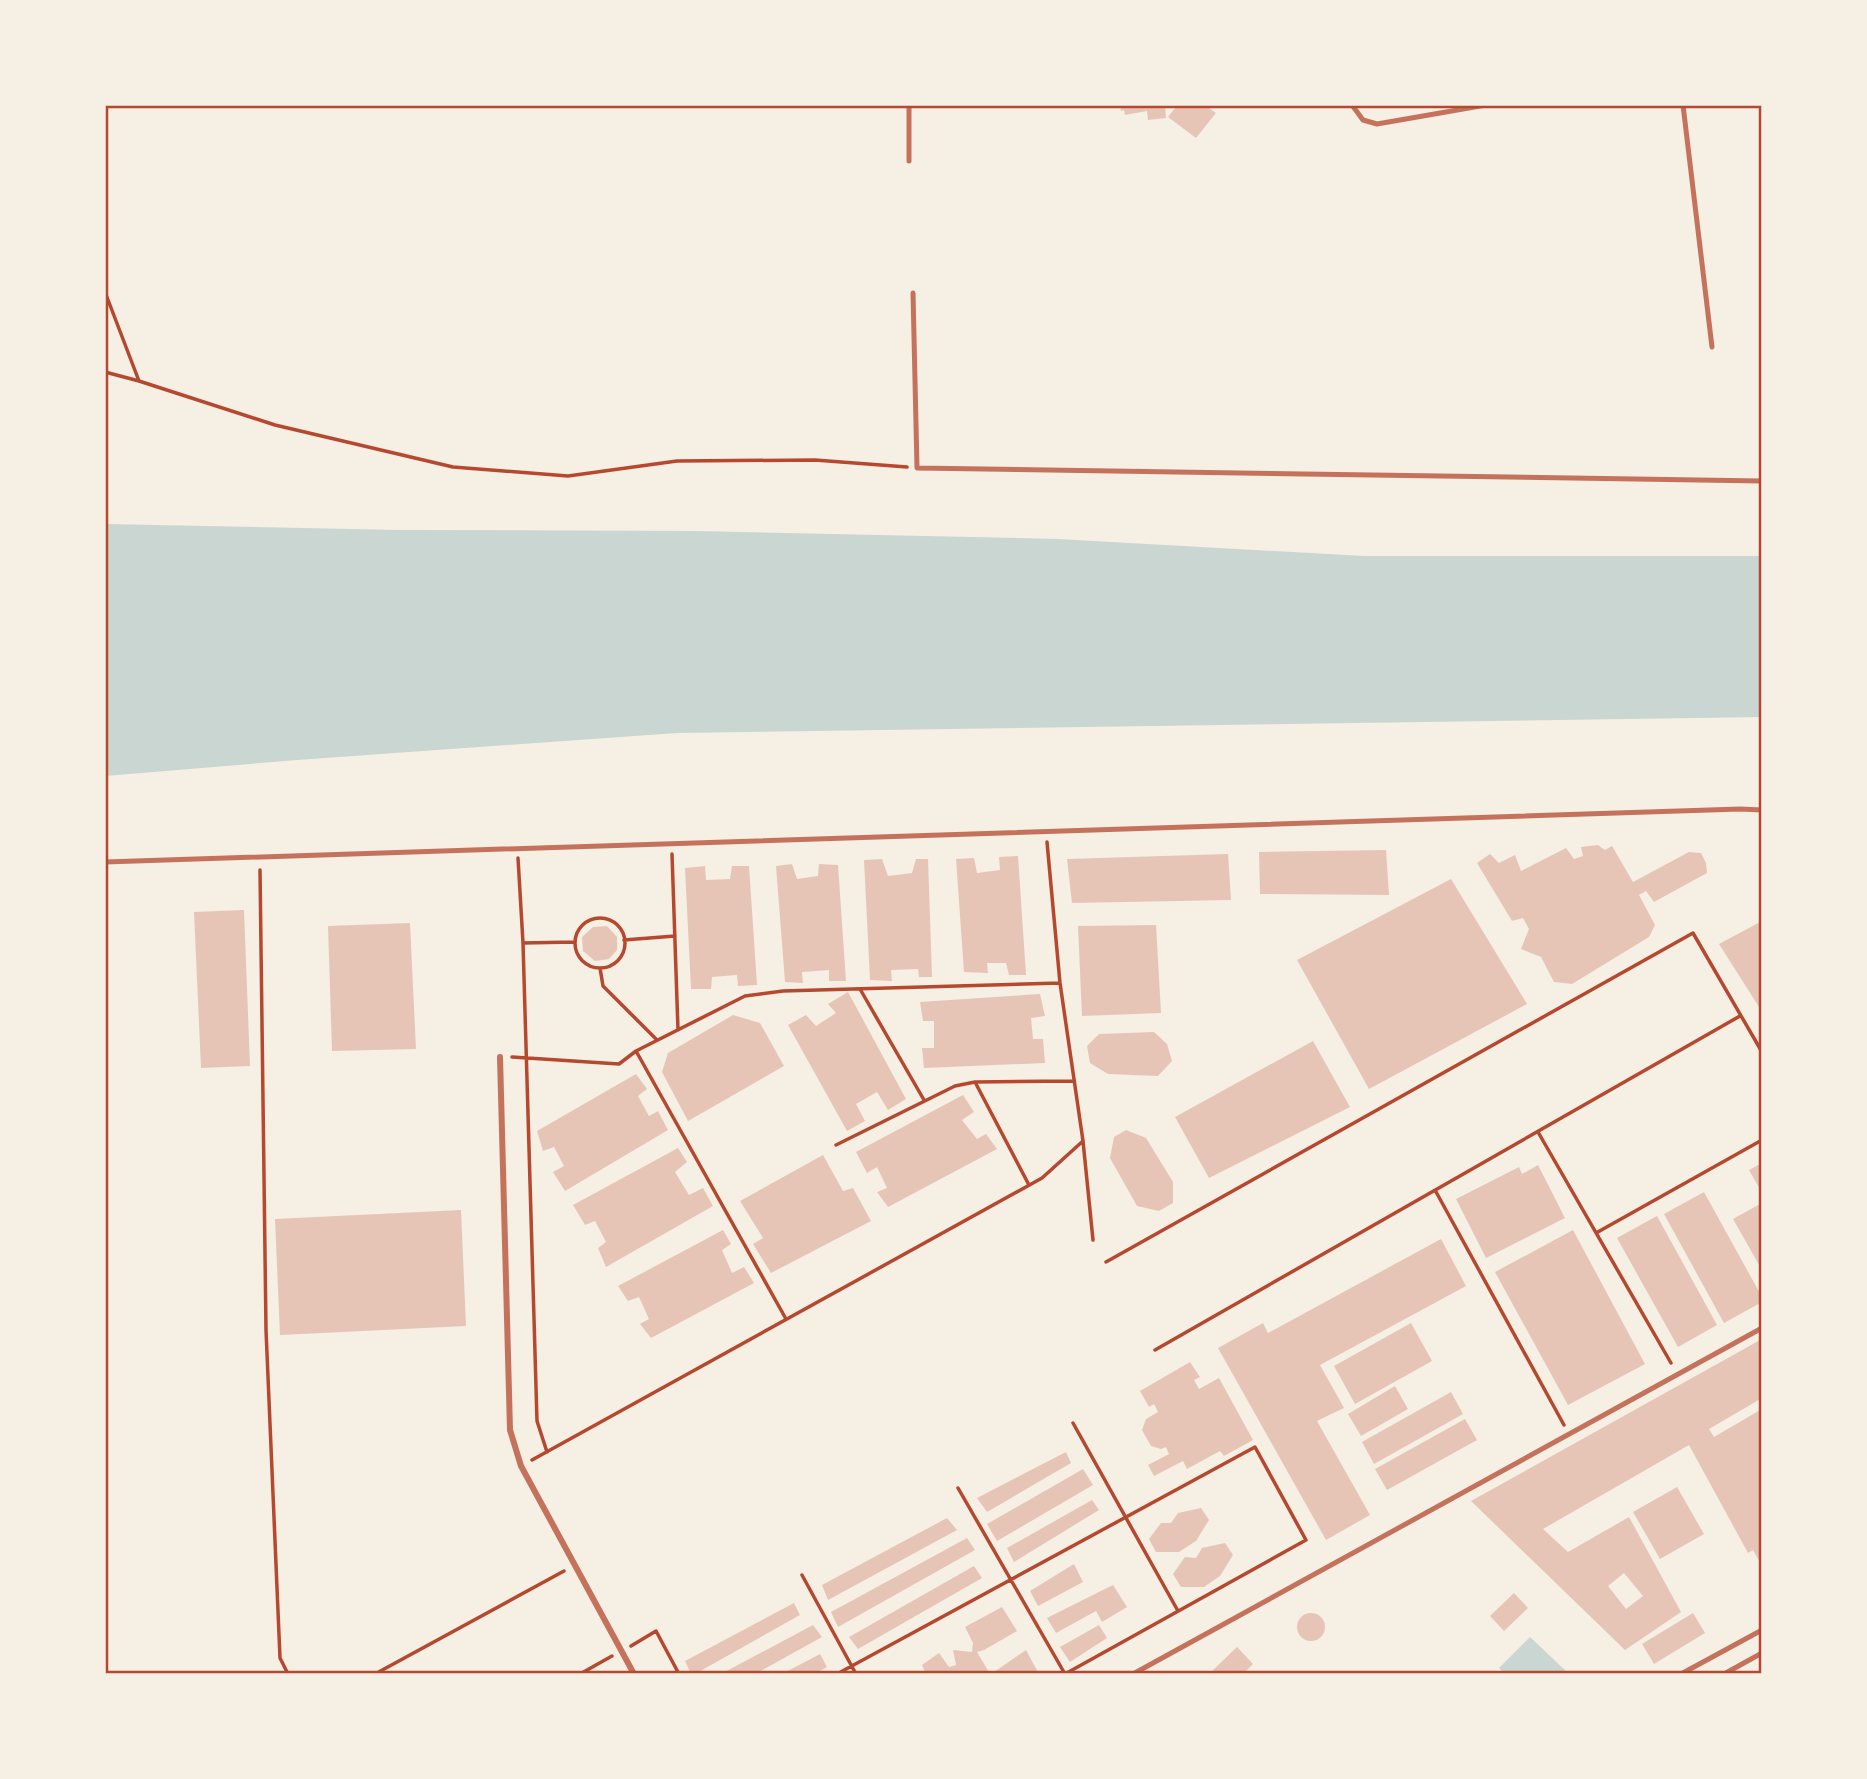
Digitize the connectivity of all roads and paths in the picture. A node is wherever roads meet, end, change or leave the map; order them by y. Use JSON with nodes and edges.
{"nodes":[{"id":1,"x":909,"y":105,"type":"edge"},
{"id":2,"x":1352,"y":105,"type":"edge"},
{"id":3,"x":1486,"y":105,"type":"edge"},
{"id":4,"x":1683,"y":105,"type":"edge"},
{"id":5,"x":909,"y":161,"type":"dead end"},
{"id":6,"x":105,"y":292,"type":"edge"},
{"id":7,"x":913,"y":293,"type":"dead end"},
{"id":8,"x":1712,"y":348,"type":"dead end"},
{"id":9,"x":105,"y":372,"type":"edge"},
{"id":10,"x":139,"y":381,"type":"junction"},
{"id":11,"x":917,"y":468,"type":"junction"},
{"id":12,"x":1762,"y":481,"type":"edge"},
{"id":13,"x":1762,"y":813,"type":"edge"},
{"id":14,"x":1046,"y":832,"type":"junction"},
{"id":15,"x":671,"y":844,"type":"junction"},
{"id":16,"x":517,"y":849,"type":"junction"},
{"id":17,"x":260,"y":856,"type":"junction"},
{"id":18,"x":105,"y":862,"type":"edge"},
{"id":19,"x":674,"y":936,"type":"junction"},
{"id":20,"x":624,"y":940,"type":"junction"},
{"id":21,"x":575,"y":942,"type":"junction"},
{"id":22,"x":523,"y":943,"type":"junction"},
{"id":23,"x":600,"y":968,"type":"junction"},
{"id":24,"x":1060,"y":983,"type":"junction"},
{"id":25,"x":860,"y":989,"type":"junction"},
{"id":26,"x":1741,"y":1016,"type":"junction"},
{"id":27,"x":678,"y":1030,"type":"junction"},
{"id":28,"x":657,"y":1040,"type":"junction"},
{"id":29,"x":636,"y":1052,"type":"junction"},
{"id":30,"x":1762,"y":1052,"type":"edge"},
{"id":31,"x":500,"y":1057,"type":"joint"},
{"id":32,"x":526,"y":1058,"type":"junction"},
{"id":33,"x":1074,"y":1081,"type":"junction"},
{"id":34,"x":975,"y":1083,"type":"junction"},
{"id":35,"x":924,"y":1100,"type":"junction"},
{"id":36,"x":1538,"y":1132,"type":"junction"},
{"id":37,"x":1762,"y":1140,"type":"edge"},
{"id":38,"x":1083,"y":1141,"type":"junction"},
{"id":39,"x":836,"y":1145,"type":"dead end"},
{"id":40,"x":1029,"y":1185,"type":"junction"},
{"id":41,"x":1435,"y":1190,"type":"junction"},
{"id":42,"x":1597,"y":1233,"type":"junction"},
{"id":43,"x":1093,"y":1240,"type":"dead end"},
{"id":44,"x":1106,"y":1262,"type":"dead end"},
{"id":45,"x":786,"y":1320,"type":"junction"},
{"id":46,"x":1762,"y":1328,"type":"edge"},
{"id":47,"x":1155,"y":1350,"type":"dead end"},
{"id":48,"x":1678,"y":1374,"type":"junction"},
{"id":49,"x":1073,"y":1423,"type":"dead end"},
{"id":50,"x":1569,"y":1434,"type":"junction"},
{"id":51,"x":547,"y":1452,"type":"junction"},
{"id":52,"x":521,"y":1466,"type":"junction"},
{"id":53,"x":958,"y":1488,"type":"dead end"},
{"id":54,"x":1125,"y":1517,"type":"junction"},
{"id":55,"x":575,"y":1565,"type":"junction"},
{"id":56,"x":802,"y":1575,"type":"dead end"},
{"id":57,"x":1011,"y":1580,"type":"junction"},
{"id":58,"x":1178,"y":1611,"type":"junction"},
{"id":59,"x":1762,"y":1630,"type":"edge"},
{"id":60,"x":622,"y":1651,"type":"junction"},
{"id":61,"x":1762,"y":1653,"type":"edge"},
{"id":62,"x":851,"y":1666,"type":"junction"},
{"id":63,"x":288,"y":1674,"type":"edge"},
{"id":64,"x":376,"y":1674,"type":"edge"},
{"id":65,"x":580,"y":1674,"type":"edge"},
{"id":66,"x":634,"y":1674,"type":"edge"},
{"id":67,"x":680,"y":1674,"type":"edge"},
{"id":68,"x":836,"y":1674,"type":"edge"},
{"id":69,"x":856,"y":1674,"type":"edge"},
{"id":70,"x":1065,"y":1674,"type":"edge"},
{"id":71,"x":1133,"y":1674,"type":"edge"},
{"id":72,"x":1681,"y":1674,"type":"edge"},
{"id":73,"x":1724,"y":1674,"type":"edge"}],
"edges":[{"from":1,"to":5,"type":"lane"},
{"from":2,"to":3,"type":"lane"},
{"from":4,"to":8,"type":"lane"},
{"from":6,"to":10,"type":"path"},
{"from":7,"to":11,"type":"lane"},
{"from":9,"to":10,"type":"path"},
{"from":10,"to":11,"type":"path"},
{"from":11,"to":12,"type":"lane"},
{"from":13,"to":14,"type":"lane"},
{"from":14,"to":15,"type":"lane"},
{"from":14,"to":24,"type":"path"},
{"from":15,"to":16,"type":"lane"},
{"from":15,"to":19,"type":"path"},
{"from":16,"to":17,"type":"lane"},
{"from":16,"to":22,"type":"path"},
{"from":17,"to":18,"type":"lane"},
{"from":17,"to":63,"type":"path"},
{"from":19,"to":20,"type":"path"},
{"from":19,"to":27,"type":"path"},
{"from":20,"to":21,"type":"path"},
{"from":20,"to":23,"type":"path"},
{"from":21,"to":22,"type":"path"},
{"from":21,"to":23,"type":"path"},
{"from":22,"to":32,"type":"path"},
{"from":23,"to":28,"type":"path"},
{"from":24,"to":25,"type":"path"},
{"from":24,"to":33,"type":"path"},
{"from":25,"to":27,"type":"path"},
{"from":25,"to":35,"type":"path"},
{"from":26,"to":30,"type":"path"},
{"from":26,"to":36,"type":"path"},
{"from":26,"to":44,"type":"path"},
{"from":27,"to":28,"type":"path"},
{"from":28,"to":29,"type":"path"},
{"from":29,"to":32,"type":"path"},
{"from":29,"to":45,"type":"path"},
{"from":31,"to":32,"type":"path"},
{"from":31,"to":52,"type":"street"},
{"from":32,"to":51,"type":"path"},
{"from":33,"to":34,"type":"path"},
{"from":33,"to":38,"type":"path"},
{"from":34,"to":35,"type":"path"},
{"from":34,"to":40,"type":"path"},
{"from":35,"to":39,"type":"path"},
{"from":36,"to":41,"type":"path"},
{"from":36,"to":42,"type":"path"},
{"from":37,"to":42,"type":"path"},
{"from":38,"to":40,"type":"path"},
{"from":38,"to":43,"type":"path"},
{"from":40,"to":45,"type":"path"},
{"from":41,"to":47,"type":"path"},
{"from":41,"to":50,"type":"path"},
{"from":42,"to":48,"type":"path"},
{"from":45,"to":51,"type":"path"},
{"from":46,"to":48,"type":"lane"},
{"from":48,"to":50,"type":"lane"},
{"from":49,"to":54,"type":"path"},
{"from":50,"to":71,"type":"lane"},
{"from":51,"to":52,"type":"path"},
{"from":52,"to":55,"type":"street"},
{"from":53,"to":57,"type":"path"},
{"from":54,"to":57,"type":"path"},
{"from":54,"to":58,"type":"path"},
{"from":54,"to":58,"type":"path"},
{"from":55,"to":60,"type":"street"},
{"from":55,"to":64,"type":"path"},
{"from":56,"to":62,"type":"path"},
{"from":57,"to":62,"type":"path"},
{"from":57,"to":70,"type":"path"},
{"from":58,"to":70,"type":"path"},
{"from":59,"to":72,"type":"lane"},
{"from":60,"to":65,"type":"path"},
{"from":60,"to":66,"type":"street"},
{"from":60,"to":67,"type":"path"},
{"from":61,"to":73,"type":"lane"},
{"from":62,"to":68,"type":"path"},
{"from":62,"to":69,"type":"path"}]}
